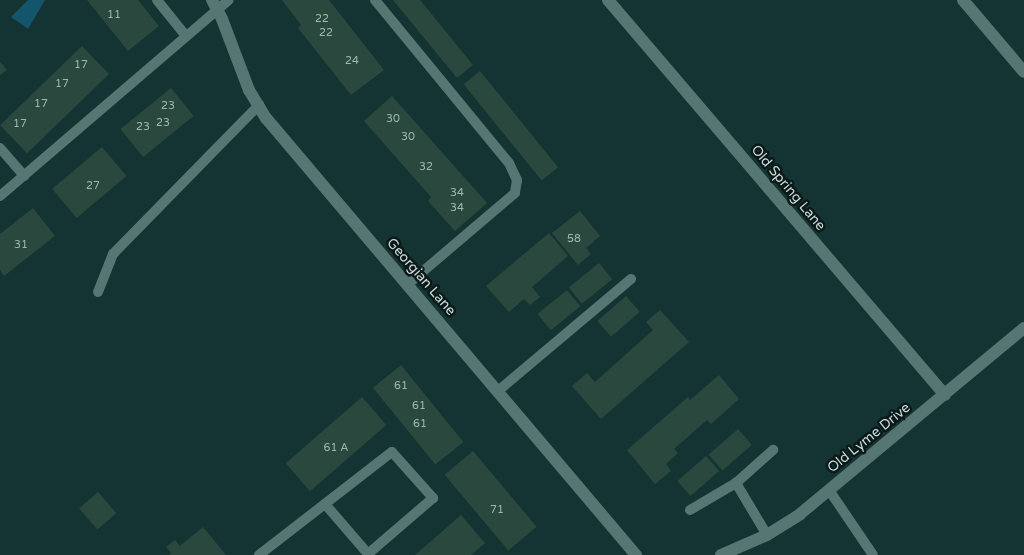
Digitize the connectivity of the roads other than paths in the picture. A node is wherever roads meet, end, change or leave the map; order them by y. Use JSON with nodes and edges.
{"nodes":[{"id":1,"x":157,"y":0,"type":"edge"},
{"id":2,"x":229,"y":0,"type":"edge"},
{"id":3,"x":375,"y":0,"type":"edge"},
{"id":4,"x":608,"y":0,"type":"edge"},
{"id":5,"x":963,"y":0,"type":"edge"},
{"id":6,"x":214,"y":5,"type":"edge"},
{"id":7,"x":186,"y":36,"type":"junction"},
{"id":8,"x":1024,"y":72,"type":"edge"},
{"id":9,"x":259,"y":105,"type":"junction"},
{"id":10,"x":0,"y":148,"type":"edge"},
{"id":11,"x":24,"y":176,"type":"junction"},
{"id":12,"x":0,"y":196,"type":"edge"},
{"id":13,"x":631,"y":278,"type":"dead end"},
{"id":14,"x":408,"y":284,"type":"junction"},
{"id":15,"x":98,"y":292,"type":"dead end"},
{"id":16,"x":1024,"y":328,"type":"edge"},
{"id":17,"x":498,"y":390,"type":"junction"},
{"id":18,"x":945,"y":395,"type":"junction"},
{"id":19,"x":773,"y":450,"type":"dead end"},
{"id":20,"x":736,"y":483,"type":"junction"},
{"id":21,"x":828,"y":490,"type":"junction"},
{"id":22,"x":325,"y":504,"type":"junction"},
{"id":23,"x":690,"y":510,"type":"dead end"},
{"id":24,"x":767,"y":535,"type":"junction"},
{"id":25,"x":368,"y":554,"type":"edge"},
{"id":26,"x":259,"y":555,"type":"edge"},
{"id":27,"x":636,"y":555,"type":"edge"},
{"id":28,"x":721,"y":555,"type":"edge"},
{"id":29,"x":873,"y":555,"type":"edge"}],
"edges":[{"from":1,"to":7,"type":"lane"},
{"from":2,"to":6,"type":"lane"},
{"from":3,"to":14,"type":"lane"},
{"from":4,"to":18,"type":"street","name":"Old Spring Lane"},
{"from":5,"to":8,"type":"street"},
{"from":6,"to":7,"type":"lane"},
{"from":6,"to":9,"type":"street","name":"Georgian Lane"},
{"from":7,"to":11,"type":"lane"},
{"from":9,"to":14,"type":"street","name":"Georgian Lane"},
{"from":9,"to":15,"type":"lane"},
{"from":10,"to":11,"type":"lane"},
{"from":11,"to":12,"type":"lane"},
{"from":13,"to":17,"type":"lane"},
{"from":14,"to":17,"type":"street","name":"Georgian Lane"},
{"from":16,"to":18,"type":"street","name":"Old Lyme Drive"},
{"from":17,"to":27,"type":"street","name":"Georgian Lane"},
{"from":18,"to":21,"type":"street","name":"Old Lyme Drive"},
{"from":19,"to":20,"type":"lane"},
{"from":20,"to":23,"type":"lane"},
{"from":20,"to":24,"type":"lane"},
{"from":21,"to":24,"type":"street","name":"Old Lyme Drive"},
{"from":21,"to":29,"type":"lane"},
{"from":22,"to":25,"type":"lane"},
{"from":22,"to":25,"type":"lane"},
{"from":22,"to":26,"type":"lane"},
{"from":24,"to":28,"type":"street","name":"Old Lyme Drive"}]}
